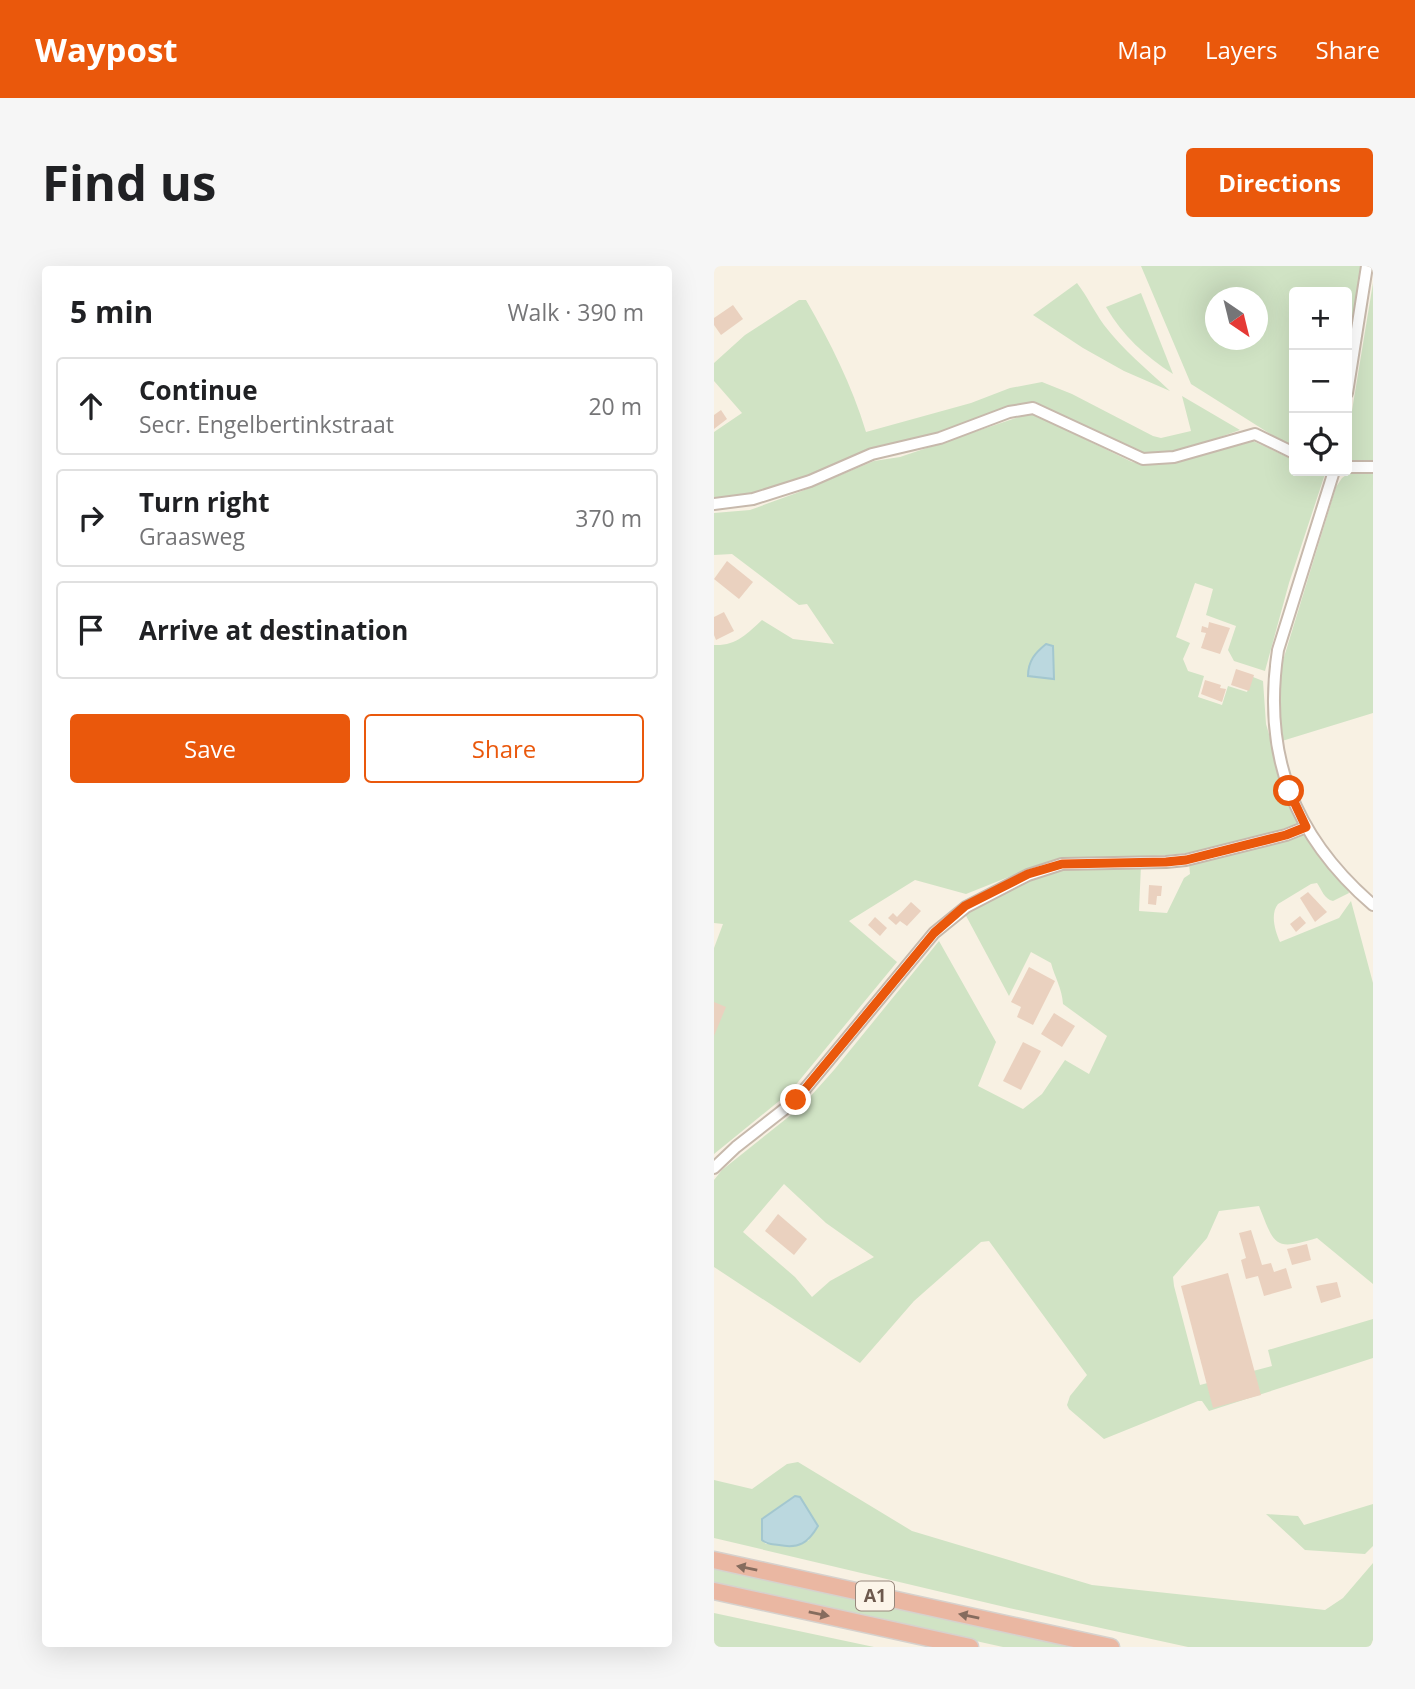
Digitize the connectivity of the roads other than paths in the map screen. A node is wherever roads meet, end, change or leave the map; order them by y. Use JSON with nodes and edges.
{"nodes":[{"id":1,"x":1367,"y":266,"type":"edge"},
{"id":2,"x":1352,"y":361,"type":"edge"},
{"id":3,"x":1289,"y":451,"type":"edge"},
{"id":4,"x":1352,"y":467,"type":"edge"},
{"id":5,"x":1373,"y":467,"type":"edge"},
{"id":6,"x":1332,"y":476,"type":"edge"},
{"id":7,"x":714,"y":504,"type":"edge"},
{"id":8,"x":1306,"y":827,"type":"junction"},
{"id":9,"x":1373,"y":905,"type":"edge"},
{"id":10,"x":714,"y":1168,"type":"edge"},
{"id":11,"x":714,"y":1560,"type":"edge"},
{"id":12,"x":714,"y":1591,"type":"edge"},
{"id":13,"x":752,"y":1600,"type":"junction"},
{"id":14,"x":714,"y":1601,"type":"edge"},
{"id":15,"x":970,"y":1647,"type":"edge"},
{"id":16,"x":1111,"y":1647,"type":"edge"}],
"edges":[{"from":1,"to":2,"type":"street"},
{"from":3,"to":7,"type":"street"},
{"from":4,"to":5,"type":"street"},
{"from":6,"to":8,"type":"street"},
{"from":8,"to":9,"type":"street"},
{"from":8,"to":10,"type":"street"},
{"from":16,"to":11,"type":"highway","number":"A1","one_way":true},
{"from":12,"to":13,"type":"highway","number":"A1"},
{"from":13,"to":14,"type":"highway"},
{"from":13,"to":15,"type":"highway","number":"A1","one_way":true}]}
